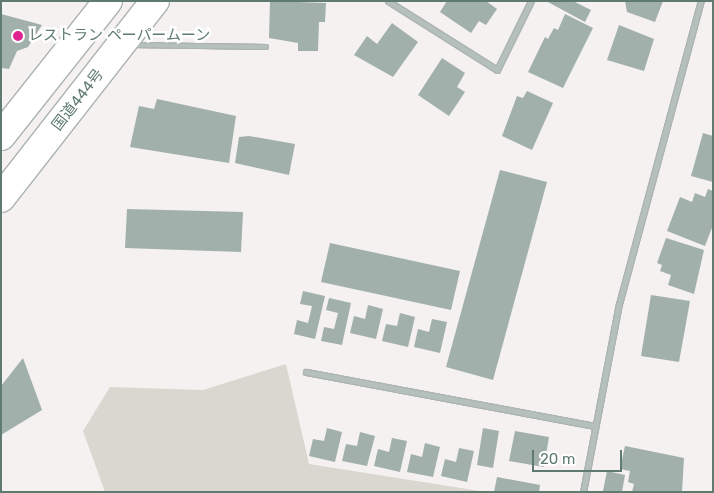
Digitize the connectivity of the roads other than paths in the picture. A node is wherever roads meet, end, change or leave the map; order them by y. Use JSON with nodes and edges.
{"nodes":[{"id":1,"x":108,"y":1,"type":"edge"},
{"id":2,"x":155,"y":1,"type":"edge"},
{"id":3,"x":388,"y":1,"type":"edge"},
{"id":4,"x":531,"y":1,"type":"edge"},
{"id":5,"x":701,"y":1,"type":"edge"},
{"id":6,"x":121,"y":45,"type":"junction"},
{"id":7,"x":266,"y":47,"type":"dead end"},
{"id":8,"x":1,"y":136,"type":"edge"},
{"id":9,"x":1,"y":198,"type":"edge"},
{"id":10,"x":306,"y":372,"type":"dead end"},
{"id":11,"x":595,"y":426,"type":"junction"},
{"id":12,"x":583,"y":492,"type":"edge"}],
"edges":[{"from":1,"to":8,"type":"highway"},
{"from":2,"to":6,"type":"highway","name":"国道444号"},
{"from":3,"to":4,"type":"street"},
{"from":5,"to":11,"type":"street"},
{"from":6,"to":7,"type":"lane"},
{"from":6,"to":9,"type":"highway","name":"国道444号"},
{"from":10,"to":11,"type":"street"},
{"from":11,"to":12,"type":"street"}]}
